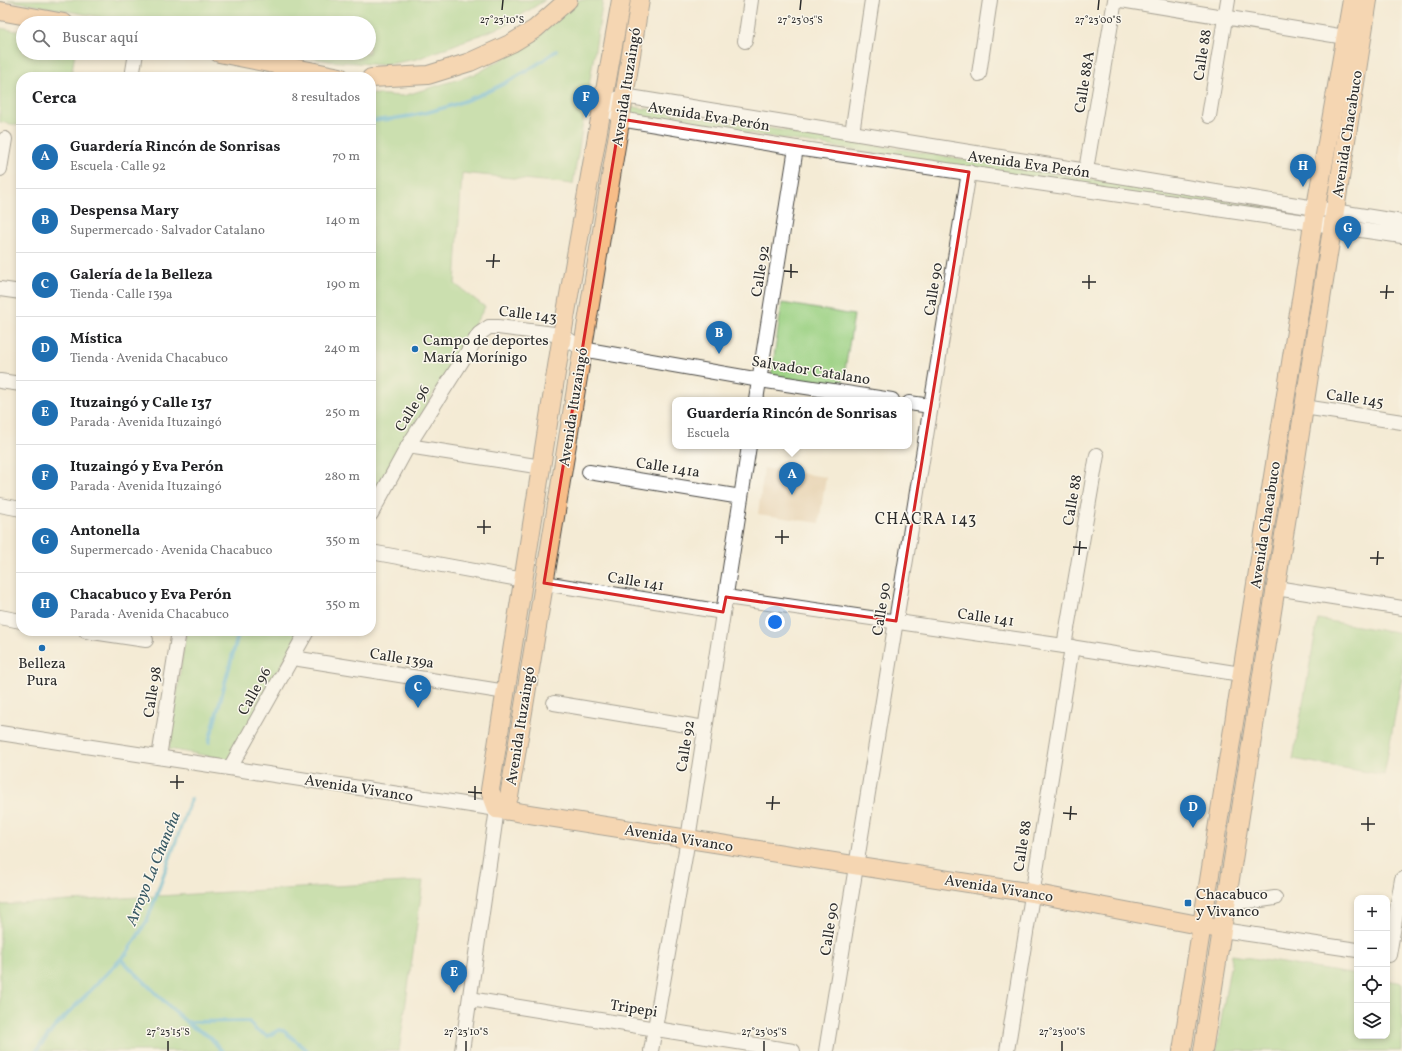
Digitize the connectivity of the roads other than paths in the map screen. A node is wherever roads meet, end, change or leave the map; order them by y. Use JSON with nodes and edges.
{"nodes":[{"id":1,"x":568,"y":0,"type":"edge"},
{"id":2,"x":621,"y":0,"type":"edge"},
{"id":3,"x":640,"y":0,"type":"edge"},
{"id":4,"x":751,"y":0,"type":"edge"},
{"id":5,"x":872,"y":0,"type":"edge"},
{"id":6,"x":990,"y":0,"type":"edge"},
{"id":7,"x":1115,"y":0,"type":"edge"},
{"id":8,"x":1121,"y":0,"type":"edge"},
{"id":9,"x":1228,"y":0,"type":"edge"},
{"id":10,"x":1352,"y":0,"type":"edge"},
{"id":11,"x":1368,"y":0,"type":"edge"},
{"id":12,"x":0,"y":11,"type":"edge"},
{"id":13,"x":27,"y":16,"type":"edge"},
{"id":14,"x":1226,"y":17,"type":"junction"},
{"id":15,"x":1346,"y":37,"type":"junction"},
{"id":16,"x":744,"y":41,"type":"dead end"},
{"id":17,"x":135,"y":60,"type":"edge"},
{"id":18,"x":254,"y":60,"type":"edge"},
{"id":19,"x":133,"y":72,"type":"edge"},
{"id":20,"x":315,"y":72,"type":"edge"},
{"id":21,"x":979,"y":74,"type":"dead end"},
{"id":22,"x":376,"y":78,"type":"edge"},
{"id":23,"x":624,"y":96,"type":"junction"},
{"id":24,"x":604,"y":104,"type":"junction"},
{"id":25,"x":1209,"y":116,"type":"dead end"},
{"id":26,"x":620,"y":119,"type":"junction"},
{"id":27,"x":852,"y":133,"type":"junction"},
{"id":28,"x":5,"y":139,"type":"dead end"},
{"id":29,"x":796,"y":148,"type":"junction"},
{"id":30,"x":0,"y":169,"type":"edge"},
{"id":31,"x":1086,"y":170,"type":"junction"},
{"id":32,"x":969,"y":172,"type":"junction"},
{"id":33,"x":1314,"y":215,"type":"junction"},
{"id":34,"x":1334,"y":218,"type":"junction"},
{"id":35,"x":1402,"y":222,"type":"edge"},
{"id":36,"x":1402,"y":236,"type":"edge"},
{"id":37,"x":0,"y":289,"type":"edge"},
{"id":38,"x":16,"y":291,"type":"edge"},
{"id":39,"x":489,"y":327,"type":"joint"},
{"id":40,"x":562,"y":336,"type":"junction"},
{"id":41,"x":582,"y":349,"type":"junction"},
{"id":42,"x":760,"y":380,"type":"junction"},
{"id":43,"x":0,"y":381,"type":"edge"},
{"id":44,"x":16,"y":383,"type":"edge"},
{"id":45,"x":757,"y":397,"type":"edge"},
{"id":46,"x":872,"y":397,"type":"edge"},
{"id":47,"x":912,"y":403,"type":"edge"},
{"id":48,"x":931,"y":406,"type":"junction"},
{"id":49,"x":1304,"y":407,"type":"junction"},
{"id":50,"x":1402,"y":422,"type":"edge"},
{"id":51,"x":408,"y":446,"type":"junction"},
{"id":52,"x":749,"y":449,"type":"edge"},
{"id":53,"x":1097,"y":455,"type":"dead end"},
{"id":54,"x":542,"y":467,"type":"junction"},
{"id":55,"x":589,"y":472,"type":"dead end"},
{"id":56,"x":741,"y":497,"type":"junction"},
{"id":57,"x":376,"y":505,"type":"edge"},
{"id":58,"x":0,"y":508,"type":"edge"},
{"id":59,"x":16,"y":509,"type":"edge"},
{"id":60,"x":376,"y":553,"type":"edge"},
{"id":61,"x":524,"y":580,"type":"junction"},
{"id":62,"x":544,"y":583,"type":"junction"},
{"id":63,"x":1276,"y":588,"type":"junction"},
{"id":64,"x":726,"y":597,"type":"junction"},
{"id":65,"x":1402,"y":608,"type":"edge"},
{"id":66,"x":723,"y":612,"type":"junction"},
{"id":67,"x":0,"y":618,"type":"edge"},
{"id":68,"x":16,"y":620,"type":"edge"},
{"id":69,"x":896,"y":621,"type":"junction"},
{"id":70,"x":119,"y":636,"type":"edge"},
{"id":71,"x":178,"y":636,"type":"edge"},
{"id":72,"x":304,"y":636,"type":"edge"},
{"id":73,"x":146,"y":640,"type":"dead end"},
{"id":74,"x":1068,"y":646,"type":"junction"},
{"id":75,"x":293,"y":658,"type":"junction"},
{"id":76,"x":1241,"y":674,"type":"junction"},
{"id":77,"x":506,"y":692,"type":"junction"},
{"id":78,"x":554,"y":703,"type":"dead end"},
{"id":79,"x":705,"y":728,"type":"junction"},
{"id":80,"x":0,"y":733,"type":"edge"},
{"id":81,"x":159,"y":758,"type":"junction"},
{"id":82,"x":230,"y":768,"type":"junction"},
{"id":83,"x":497,"y":809,"type":"junction"},
{"id":84,"x":688,"y":839,"type":"junction"},
{"id":85,"x":856,"y":865,"type":"junction"},
{"id":86,"x":1402,"y":879,"type":"edge"},
{"id":87,"x":1032,"y":893,"type":"junction"},
{"id":88,"x":1275,"y":898,"type":"dead end"},
{"id":89,"x":1226,"y":902,"type":"junction"},
{"id":90,"x":1203,"y":925,"type":"junction"},
{"id":91,"x":1222,"y":930,"type":"junction"},
{"id":92,"x":1354,"y":950,"type":"edge"},
{"id":93,"x":1393,"y":955,"type":"edge"},
{"id":94,"x":470,"y":999,"type":"junction"},
{"id":95,"x":654,"y":1028,"type":"junction"},
{"id":96,"x":462,"y":1051,"type":"edge"},
{"id":97,"x":651,"y":1051,"type":"edge"},
{"id":98,"x":793,"y":1051,"type":"edge"},
{"id":99,"x":826,"y":1051,"type":"edge"},
{"id":100,"x":1007,"y":1051,"type":"edge"},
{"id":101,"x":1182,"y":1051,"type":"edge"},
{"id":102,"x":1203,"y":1051,"type":"edge"}],
"edges":[{"from":1,"to":22,"type":"main road"},
{"from":2,"to":24,"type":"main road","name":"Avenida Ituzaingó"},
{"from":3,"to":23,"type":"main road","name":"Avenida Ituzaingó"},
{"from":4,"to":16,"type":"street"},
{"from":5,"to":27,"type":"street"},
{"from":6,"to":21,"type":"street"},
{"from":7,"to":31,"type":"street","name":"Calle 88A"},
{"from":8,"to":14,"type":"street"},
{"from":9,"to":14,"type":"street","name":"Calle 88"},
{"from":10,"to":15,"type":"main road","name":"Avenida Chacabuco"},
{"from":11,"to":34,"type":"main road","name":"Avenida Chacabuco"},
{"from":12,"to":13,"type":"main road"},
{"from":14,"to":15,"type":"street"},
{"from":14,"to":25,"type":"street","name":"Calle 88"},
{"from":15,"to":33,"type":"main road","name":"Avenida Chacabuco"},
{"from":17,"to":19,"type":"street"},
{"from":18,"to":20,"type":"main road"},
{"from":23,"to":24,"type":"street"},
{"from":23,"to":26,"type":"main road","name":"Avenida Ituzaingó"},
{"from":23,"to":27,"type":"street","name":"Avenida Eva Perón"},
{"from":24,"to":26,"type":"street"},
{"from":24,"to":40,"type":"main road","name":"Avenida Ituzaingó"},
{"from":26,"to":29,"type":"street","name":"Avenida Eva Perón"},
{"from":26,"to":41,"type":"main road","name":"Avenida Ituzaingó"},
{"from":27,"to":31,"type":"street","name":"Avenida Eva Perón"},
{"from":28,"to":30,"type":"street"},
{"from":29,"to":32,"type":"street","name":"Avenida Eva Perón"},
{"from":29,"to":42,"type":"street","name":"Calle 92"},
{"from":31,"to":33,"type":"street","name":"Avenida Eva Perón"},
{"from":32,"to":33,"type":"street","name":"Avenida Eva Perón"},
{"from":32,"to":48,"type":"street","name":"Calle 90"},
{"from":33,"to":34,"type":"street","name":"Avenida Eva Perón"},
{"from":33,"to":76,"type":"main road","name":"Avenida Chacabuco"},
{"from":34,"to":35,"type":"street","name":"Avenida Eva Perón"},
{"from":34,"to":36,"type":"street","name":"Avenida Eva Perón"},
{"from":34,"to":49,"type":"main road","name":"Avenida Chacabuco"},
{"from":37,"to":38,"type":"street"},
{"from":39,"to":40,"type":"street","name":"Calle 143"},
{"from":39,"to":51,"type":"street","name":"Calle 96"},
{"from":40,"to":41,"type":"street","name":"Calle 143"},
{"from":40,"to":54,"type":"main road","name":"Avenida Ituzaingó"},
{"from":41,"to":42,"type":"street","name":"Salvador Catalano"},
{"from":41,"to":62,"type":"main road","name":"Avenida Ituzaingó"},
{"from":42,"to":45,"type":"street","name":"Calle 92"},
{"from":42,"to":46,"type":"street","name":"Salvador Catalano"},
{"from":43,"to":44,"type":"street"},
{"from":47,"to":48,"type":"street"},
{"from":48,"to":69,"type":"street","name":"Calle 90"},
{"from":49,"to":50,"type":"street","name":"Calle 145"},
{"from":49,"to":63,"type":"main road","name":"Avenida Chacabuco"},
{"from":51,"to":54,"type":"street"},
{"from":51,"to":57,"type":"street","name":"Calle 96"},
{"from":52,"to":56,"type":"street","name":"Calle 92"},
{"from":53,"to":74,"type":"street","name":"Calle 88"},
{"from":54,"to":61,"type":"main road","name":"Avenida Ituzaingó"},
{"from":55,"to":56,"type":"street","name":"Calle 141a"},
{"from":56,"to":64,"type":"street","name":"Calle 92"},
{"from":58,"to":59,"type":"street"},
{"from":60,"to":61,"type":"street"},
{"from":61,"to":77,"type":"main road","name":"Avenida Ituzaingó"},
{"from":62,"to":66,"type":"street","name":"Calle 141"},
{"from":62,"to":83,"type":"main road","name":"Avenida Ituzaingó"},
{"from":63,"to":65,"type":"street"},
{"from":63,"to":89,"type":"main road","name":"Avenida Chacabuco"},
{"from":64,"to":66,"type":"street","name":"Calle 92"},
{"from":64,"to":69,"type":"street","name":"Calle 141"},
{"from":66,"to":79,"type":"street","name":"Calle 92"},
{"from":67,"to":68,"type":"street"},
{"from":69,"to":74,"type":"street","name":"Calle 141"},
{"from":69,"to":85,"type":"street","name":"Calle 90"},
{"from":70,"to":73,"type":"street"},
{"from":71,"to":81,"type":"street","name":"Calle 98"},
{"from":72,"to":75,"type":"street","name":"Calle 96"},
{"from":74,"to":76,"type":"street","name":"Calle 141"},
{"from":74,"to":87,"type":"street","name":"Calle 88"},
{"from":75,"to":77,"type":"street","name":"Calle 139a"},
{"from":75,"to":82,"type":"street","name":"Calle 96"},
{"from":76,"to":90,"type":"main road","name":"Avenida Chacabuco"},
{"from":77,"to":83,"type":"main road","name":"Avenida Ituzaingó"},
{"from":78,"to":79,"type":"street"},
{"from":79,"to":84,"type":"street","name":"Calle 92"},
{"from":80,"to":81,"type":"street","name":"Avenida Vivanco"},
{"from":81,"to":82,"type":"street","name":"Avenida Vivanco"},
{"from":82,"to":83,"type":"street","name":"Avenida Vivanco"},
{"from":83,"to":84,"type":"main road","name":"Avenida Vivanco"},
{"from":83,"to":94,"type":"street","name":"Avenida Ituzaingó"},
{"from":84,"to":85,"type":"main road","name":"Avenida Vivanco"},
{"from":84,"to":95,"type":"street","name":"Calle 92"},
{"from":85,"to":87,"type":"main road","name":"Avenida Vivanco"},
{"from":85,"to":99,"type":"street","name":"Calle 90"},
{"from":86,"to":93,"type":"street"},
{"from":87,"to":90,"type":"main road","name":"Avenida Vivanco"},
{"from":87,"to":100,"type":"street","name":"Calle 88"},
{"from":88,"to":89,"type":"street"},
{"from":89,"to":91,"type":"main road","name":"Avenida Chacabuco"},
{"from":90,"to":91,"type":"main road","name":"Avenida Vivanco"},
{"from":90,"to":101,"type":"main road","name":"Avenida Chacabuco"},
{"from":91,"to":92,"type":"street","name":"Avenida Vivanco"},
{"from":91,"to":102,"type":"main road","name":"Avenida Chacabuco"},
{"from":94,"to":95,"type":"street","name":"Tripepi"},
{"from":94,"to":96,"type":"street","name":"Avenida Ituzaingó"},
{"from":95,"to":97,"type":"street","name":"Calle 92"},
{"from":95,"to":98,"type":"street","name":"Tripepi"}]}
